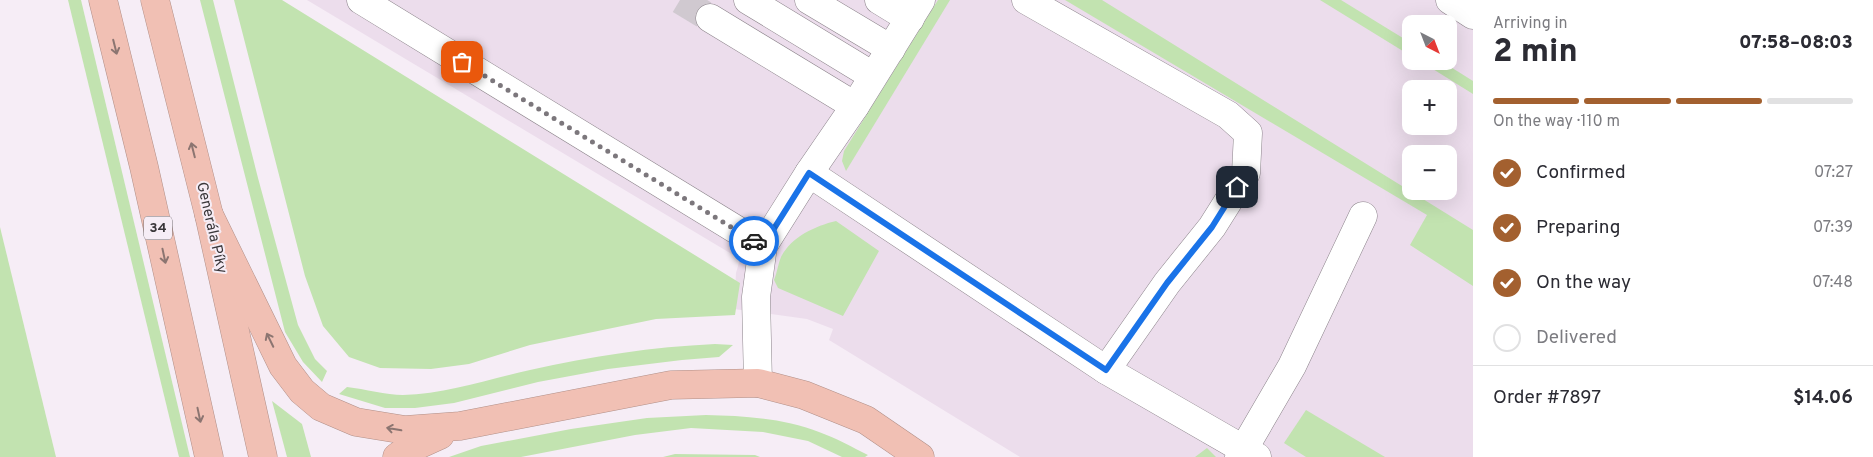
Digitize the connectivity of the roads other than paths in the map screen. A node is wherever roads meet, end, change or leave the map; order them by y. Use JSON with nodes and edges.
{"nodes":[{"id":1,"x":103,"y":0,"type":"edge"},
{"id":2,"x":155,"y":0,"type":"edge"},
{"id":3,"x":361,"y":0,"type":"edge"},
{"id":4,"x":748,"y":0,"type":"edge"},
{"id":5,"x":809,"y":0,"type":"edge"},
{"id":6,"x":879,"y":0,"type":"edge"},
{"id":7,"x":1026,"y":0,"type":"edge"},
{"id":8,"x":1450,"y":0,"type":"edge"},
{"id":9,"x":915,"y":9,"type":"edge"},
{"id":10,"x":1473,"y":15,"type":"edge"},
{"id":11,"x":710,"y":18,"type":"tunnel mouth"},
{"id":12,"x":891,"y":49,"type":"junction"},
{"id":13,"x":873,"y":76,"type":"junction"},
{"id":14,"x":855,"y":106,"type":"junction"},
{"id":15,"x":809,"y":173,"type":"junction"},
{"id":16,"x":208,"y":215,"type":"junction"},
{"id":17,"x":1363,"y":216,"type":"dead end"},
{"id":18,"x":763,"y":246,"type":"junction"},
{"id":19,"x":1106,"y":370,"type":"junction"},
{"id":20,"x":758,"y":384,"type":"junction"},
{"id":21,"x":460,"y":426,"type":"junction"},
{"id":22,"x":1246,"y":454,"type":"edge"},
{"id":23,"x":209,"y":457,"type":"edge"},
{"id":24,"x":263,"y":457,"type":"edge"},
{"id":25,"x":397,"y":457,"type":"edge"},
{"id":26,"x":920,"y":457,"type":"edge"}],
"edges":[{"from":1,"to":23,"type":"highway","number":"34","one_way":true},
{"from":16,"to":2,"type":"highway","name":"Generála Píky","one_way":true},
{"from":3,"to":18,"type":"lane"},
{"from":4,"to":13,"type":"lane"},
{"from":5,"to":12,"type":"lane"},
{"from":6,"to":9,"type":"lane"},
{"from":7,"to":19,"type":"lane"},
{"from":8,"to":10,"type":"lane"},
{"from":9,"to":12,"type":"lane"},
{"from":11,"to":14,"type":"lane"},
{"from":12,"to":13,"type":"lane"},
{"from":13,"to":14,"type":"lane"},
{"from":14,"to":15,"type":"lane"},
{"from":15,"to":18,"type":"lane"},
{"from":15,"to":19,"type":"lane"},
{"from":21,"to":16,"type":"highway","one_way":true},
{"from":16,"to":24,"type":"highway","name":"Generála Píky"},
{"from":17,"to":22,"type":"lane"},
{"from":18,"to":20,"type":"lane"},
{"from":19,"to":22,"type":"lane"},
{"from":20,"to":21,"type":"highway"},
{"from":20,"to":26,"type":"highway"},
{"from":21,"to":25,"type":"highway"}]}
